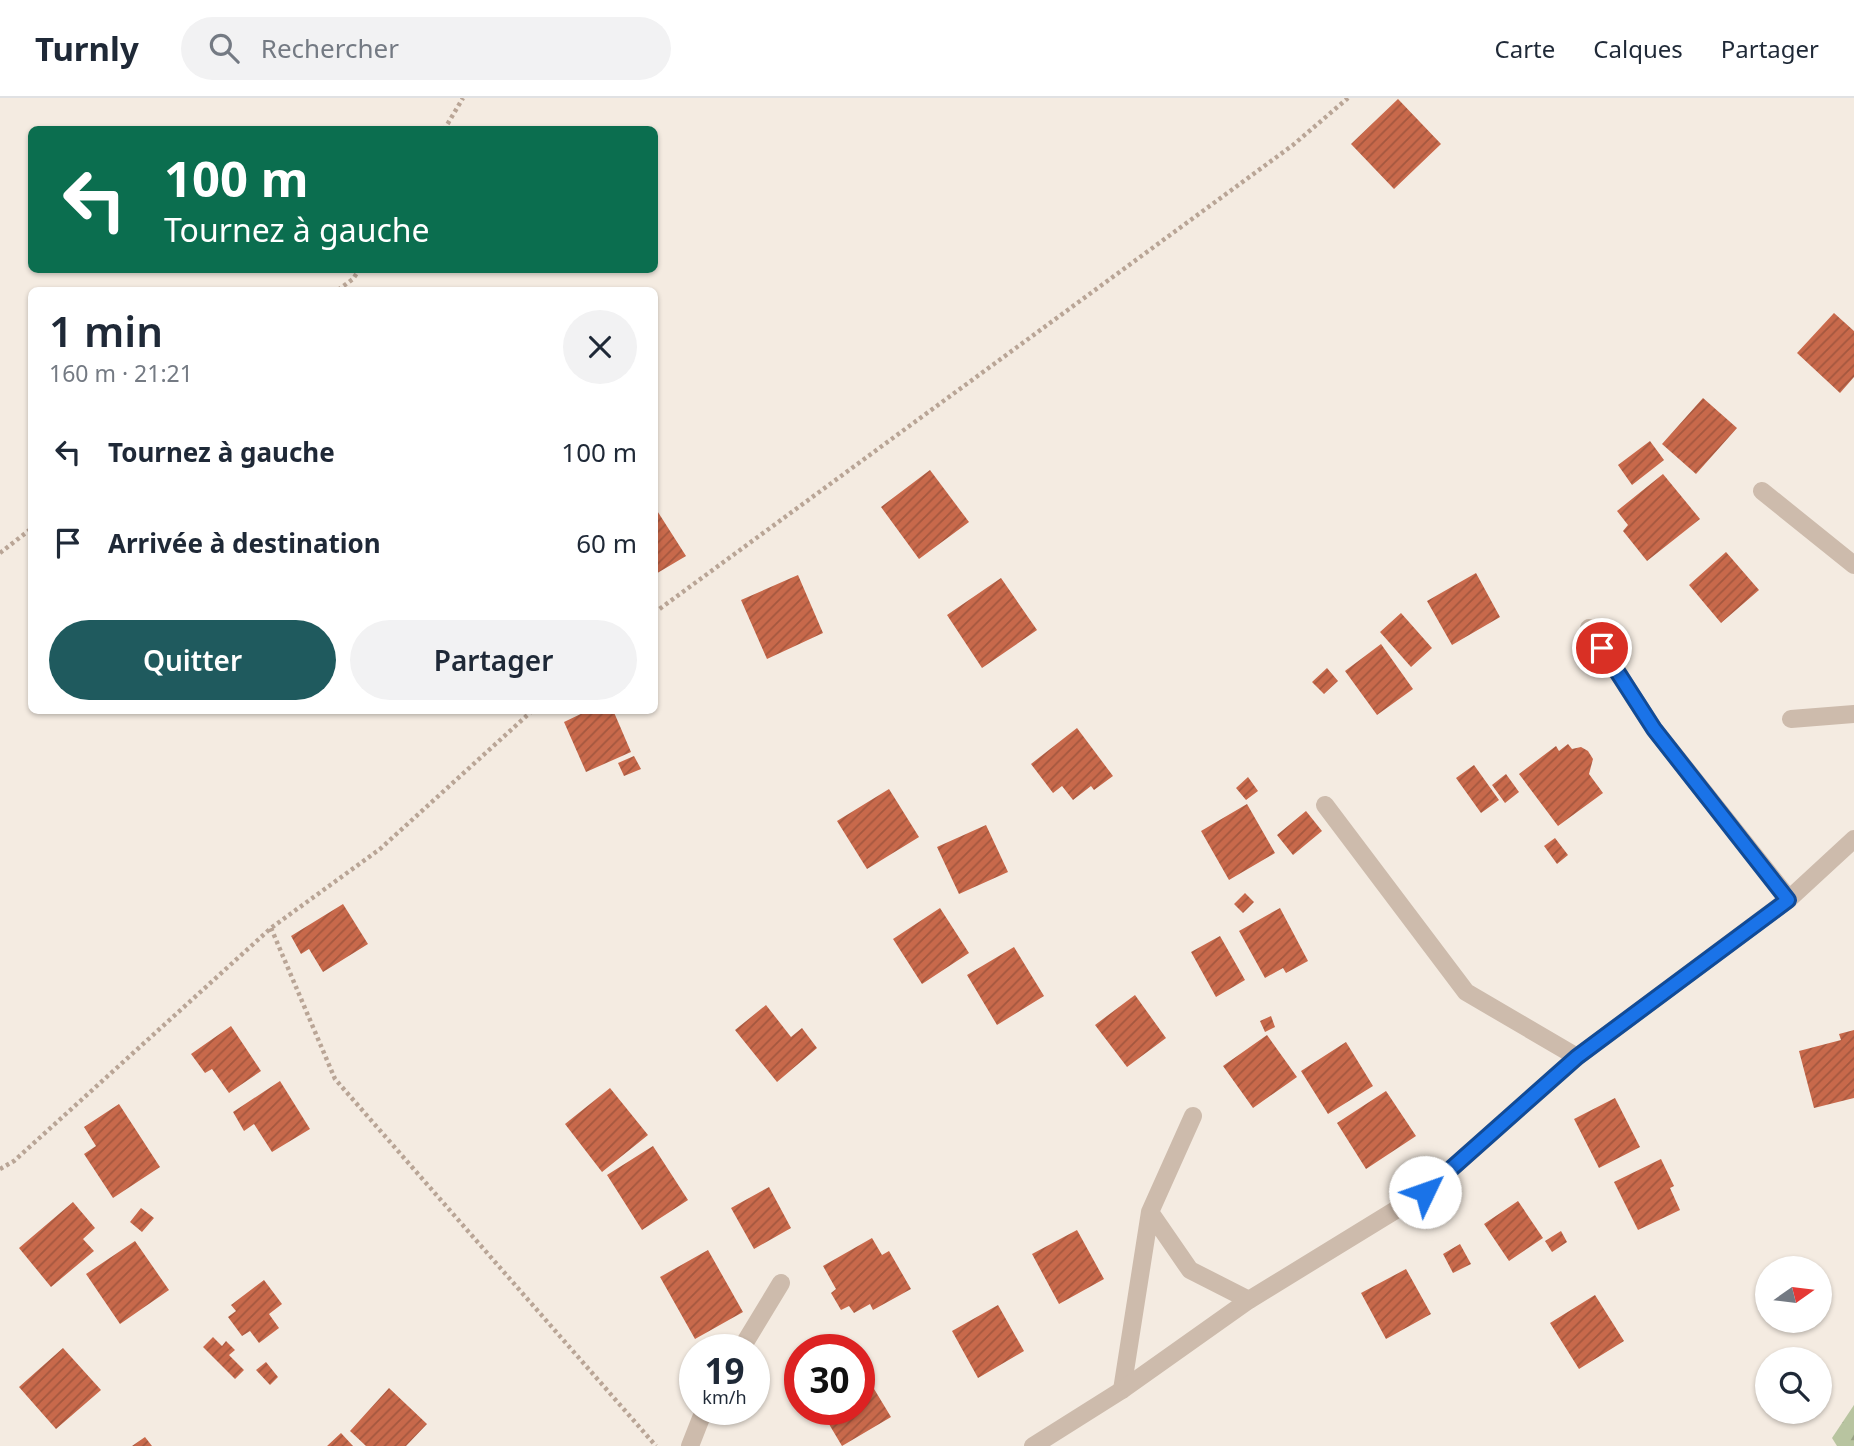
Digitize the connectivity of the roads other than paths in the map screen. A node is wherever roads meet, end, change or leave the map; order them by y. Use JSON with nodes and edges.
{"nodes":[{"id":1,"x":1762,"y":491,"type":"dead end"},
{"id":2,"x":1854,"y":565,"type":"edge"},
{"id":3,"x":1589,"y":628,"type":"dead end"},
{"id":4,"x":1854,"y":714,"type":"edge"},
{"id":5,"x":1791,"y":719,"type":"dead end"},
{"id":6,"x":1325,"y":805,"type":"dead end"},
{"id":7,"x":1854,"y":839,"type":"edge"},
{"id":8,"x":1788,"y":900,"type":"junction"},
{"id":9,"x":1577,"y":1057,"type":"junction"},
{"id":10,"x":1193,"y":1116,"type":"dead end"},
{"id":11,"x":1150,"y":1212,"type":"junction"},
{"id":12,"x":780,"y":1283,"type":"dead end"},
{"id":13,"x":1249,"y":1300,"type":"junction"},
{"id":14,"x":750,"y":1334,"type":"edge"},
{"id":15,"x":1122,"y":1390,"type":"junction"},
{"id":16,"x":698,"y":1425,"type":"edge"},
{"id":17,"x":690,"y":1446,"type":"edge"},
{"id":18,"x":1033,"y":1446,"type":"edge"}],
"edges":[{"from":1,"to":2,"type":"street"},
{"from":3,"to":8,"type":"street"},
{"from":4,"to":5,"type":"street"},
{"from":6,"to":9,"type":"street"},
{"from":7,"to":8,"type":"street"},
{"from":8,"to":9,"type":"street"},
{"from":9,"to":13,"type":"street"},
{"from":10,"to":11,"type":"street"},
{"from":11,"to":13,"type":"street"},
{"from":11,"to":15,"type":"street"},
{"from":12,"to":14,"type":"street"},
{"from":13,"to":15,"type":"street"},
{"from":15,"to":18,"type":"street"},
{"from":16,"to":17,"type":"street"}]}
